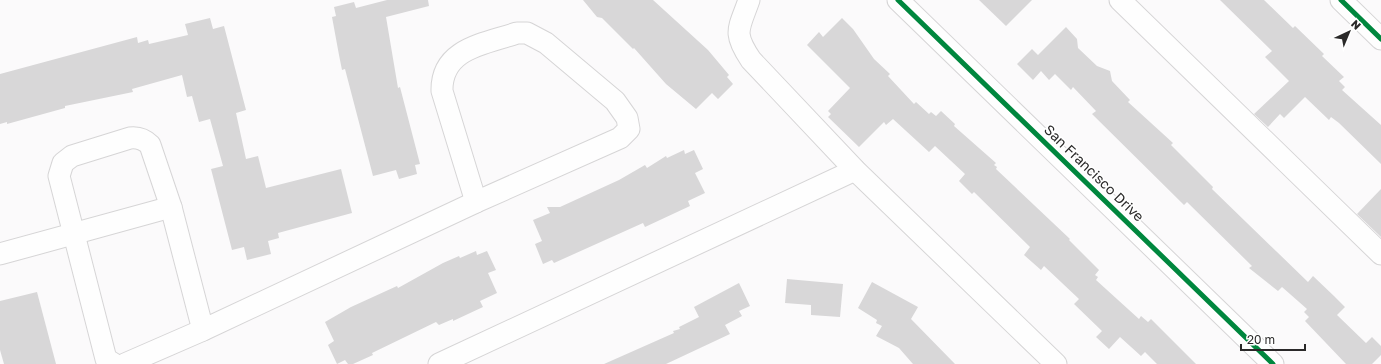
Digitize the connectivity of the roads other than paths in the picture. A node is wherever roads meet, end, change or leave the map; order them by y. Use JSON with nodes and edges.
{"nodes":[{"id":1,"x":749,"y":0,"type":"edge"},
{"id":2,"x":898,"y":0,"type":"edge"},
{"id":3,"x":1120,"y":0,"type":"edge"},
{"id":4,"x":1341,"y":0,"type":"edge"},
{"id":5,"x":1381,"y":39,"type":"edge"},
{"id":6,"x":856,"y":170,"type":"junction"},
{"id":7,"x":476,"y":202,"type":"junction"},
{"id":8,"x":171,"y":207,"type":"junction"},
{"id":9,"x":74,"y":232,"type":"junction"},
{"id":10,"x":0,"y":254,"type":"edge"},
{"id":11,"x":1381,"y":254,"type":"edge"},
{"id":12,"x":203,"y":330,"type":"junction"},
{"id":13,"x":114,"y":364,"type":"edge"},
{"id":14,"x":125,"y":364,"type":"edge"},
{"id":15,"x":439,"y":364,"type":"edge"},
{"id":16,"x":1056,"y":364,"type":"edge"},
{"id":17,"x":1273,"y":364,"type":"edge"}],
"edges":[{"from":1,"to":6,"type":"street"},
{"from":2,"to":17,"type":"street","name":"San Francisco Drive"},
{"from":3,"to":11,"type":"street"},
{"from":4,"to":5,"type":"street"},
{"from":6,"to":15,"type":"street"},
{"from":6,"to":16,"type":"street"},
{"from":7,"to":7,"type":"street"},
{"from":7,"to":12,"type":"street"},
{"from":8,"to":9,"type":"street"},
{"from":8,"to":9,"type":"street"},
{"from":8,"to":12,"type":"street"},
{"from":9,"to":10,"type":"street"},
{"from":9,"to":13,"type":"street"},
{"from":12,"to":14,"type":"street"}]}
